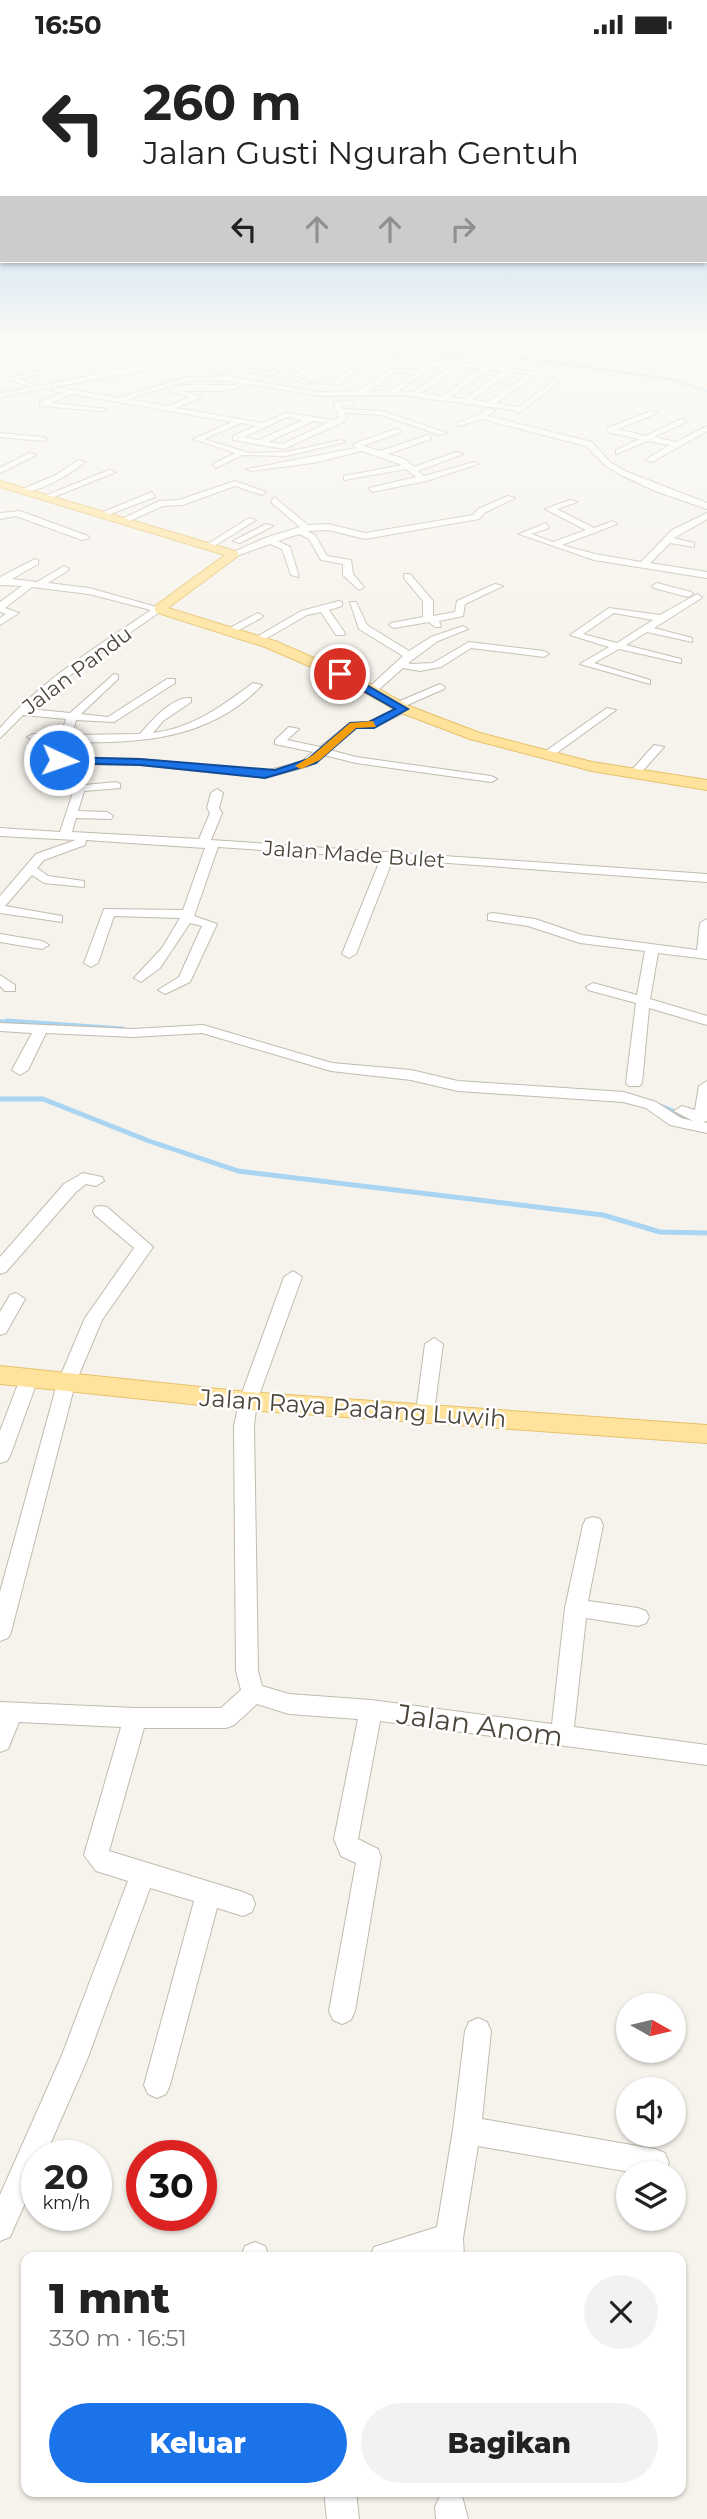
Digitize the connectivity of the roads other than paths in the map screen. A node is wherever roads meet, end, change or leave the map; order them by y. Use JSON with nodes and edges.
{"nodes":[{"id":1,"x":32,"y":455,"type":"dead end"},
{"id":2,"x":237,"y":455,"type":"edge"},
{"id":3,"x":288,"y":455,"type":"edge"},
{"id":4,"x":337,"y":455,"type":"edge"},
{"id":5,"x":386,"y":455,"type":"edge"},
{"id":6,"x":455,"y":455,"type":"edge"},
{"id":7,"x":600,"y":455,"type":"edge"},
{"id":8,"x":656,"y":455,"type":"edge"},
{"id":9,"x":649,"y":460,"type":"dead end"},
{"id":10,"x":81,"y":462,"type":"dead end"},
{"id":11,"x":301,"y":463,"type":"junction"},
{"id":12,"x":474,"y":464,"type":"dead end"},
{"id":13,"x":216,"y":466,"type":"dead end"},
{"id":14,"x":410,"y":468,"type":"junction"},
{"id":15,"x":251,"y":469,"type":"dead end"},
{"id":16,"x":0,"y":471,"type":"edge"},
{"id":17,"x":112,"y":471,"type":"dead end"},
{"id":18,"x":347,"y":478,"type":"dead end"},
{"id":19,"x":421,"y":478,"type":"junction"},
{"id":20,"x":0,"y":484,"type":"edge"},
{"id":21,"x":24,"y":490,"type":"junction"},
{"id":22,"x":372,"y":490,"type":"dead end"},
{"id":23,"x":262,"y":492,"type":"dead end"},
{"id":24,"x":152,"y":495,"type":"dead end"},
{"id":25,"x":46,"y":497,"type":"junction"},
{"id":26,"x":511,"y":498,"type":"dead end"},
{"id":27,"x":274,"y":500,"type":"dead end"},
{"id":28,"x":63,"y":502,"type":"junction"},
{"id":29,"x":573,"y":502,"type":"dead end"},
{"id":30,"x":707,"y":506,"type":"edge"},
{"id":31,"x":588,"y":513,"type":"dead end"},
{"id":32,"x":102,"y":514,"type":"junction"},
{"id":33,"x":0,"y":516,"type":"edge"},
{"id":34,"x":29,"y":516,"type":"junction"},
{"id":35,"x":707,"y":516,"type":"edge"},
{"id":36,"x":569,"y":518,"type":"junction"},
{"id":37,"x":252,"y":520,"type":"dead end"},
{"id":38,"x":122,"y":521,"type":"junction"},
{"id":39,"x":613,"y":524,"type":"dead end"},
{"id":40,"x":379,"y":525,"type":"dead end"},
{"id":41,"x":269,"y":526,"type":"dead end"},
{"id":42,"x":546,"y":526,"type":"dead end"},
{"id":43,"x":302,"y":529,"type":"junction"},
{"id":44,"x":592,"y":530,"type":"junction"},
{"id":45,"x":396,"y":536,"type":"junction"},
{"id":46,"x":85,"y":538,"type":"dead end"},
{"id":47,"x":666,"y":539,"type":"junction"},
{"id":48,"x":268,"y":541,"type":"junction"},
{"id":49,"x":555,"y":544,"type":"junction"},
{"id":50,"x":691,"y":545,"type":"dead end"},
{"id":51,"x":216,"y":547,"type":"junction"},
{"id":52,"x":234,"y":554,"type":"junction"},
{"id":53,"x":35,"y":562,"type":"dead end"},
{"id":54,"x":645,"y":563,"type":"junction"},
{"id":55,"x":64,"y":569,"type":"dead end"},
{"id":56,"x":296,"y":575,"type":"dead end"},
{"id":57,"x":407,"y":576,"type":"dead end"},
{"id":58,"x":707,"y":576,"type":"edge"},
{"id":59,"x":1,"y":581,"type":"edge"},
{"id":60,"x":34,"y":584,"type":"junction"},
{"id":61,"x":498,"y":586,"type":"dead end"},
{"id":62,"x":657,"y":586,"type":"dead end"},
{"id":63,"x":359,"y":587,"type":"dead end"},
{"id":64,"x":465,"y":590,"type":"dead end"},
{"id":65,"x":479,"y":595,"type":"junction"},
{"id":66,"x":697,"y":597,"type":"edge"},
{"id":67,"x":340,"y":604,"type":"dead end"},
{"id":68,"x":354,"y":604,"type":"dead end"},
{"id":69,"x":0,"y":608,"type":"edge"},
{"id":70,"x":323,"y":608,"type":"junction"},
{"id":71,"x":160,"y":610,"type":"junction"},
{"id":72,"x":258,"y":616,"type":"dead end"},
{"id":73,"x":659,"y":618,"type":"junction"},
{"id":74,"x":431,"y":619,"type":"junction"},
{"id":75,"x":0,"y":622,"type":"edge"},
{"id":76,"x":394,"y":625,"type":"dead end"},
{"id":77,"x":463,"y":629,"type":"dead end"},
{"id":78,"x":645,"y":629,"type":"junction"},
{"id":79,"x":231,"y":630,"type":"junction"},
{"id":80,"x":340,"y":633,"type":"dead end"},
{"id":81,"x":447,"y":633,"type":"junction"},
{"id":82,"x":258,"y":639,"type":"junction"},
{"id":83,"x":688,"y":640,"type":"dead end"},
{"id":84,"x":618,"y":646,"type":"junction"},
{"id":85,"x":544,"y":653,"type":"dead end"},
{"id":86,"x":408,"y":656,"type":"junction"},
{"id":87,"x":677,"y":661,"type":"dead end"},
{"id":88,"x":400,"y":664,"type":"junction"},
{"id":89,"x":114,"y":677,"type":"dead end"},
{"id":90,"x":171,"y":681,"type":"dead end"},
{"id":91,"x":646,"y":681,"type":"dead end"},
{"id":92,"x":257,"y":685,"type":"dead end"},
{"id":93,"x":440,"y":687,"type":"dead end"},
{"id":94,"x":372,"y":690,"type":"junction"},
{"id":95,"x":187,"y":700,"type":"dead end"},
{"id":96,"x":400,"y":707,"type":"junction"},
{"id":97,"x":611,"y":710,"type":"dead end"},
{"id":98,"x":22,"y":712,"type":"junction"},
{"id":99,"x":72,"y":717,"type":"junction"},
{"id":100,"x":293,"y":729,"type":"dead end"},
{"id":101,"x":0,"y":735,"type":"edge"},
{"id":102,"x":33,"y":737,"type":"dead end"},
{"id":103,"x":64,"y":737,"type":"junction"},
{"id":104,"x":143,"y":738,"type":"junction"},
{"id":105,"x":658,"y":747,"type":"dead end"},
{"id":106,"x":322,"y":751,"type":"junction"},
{"id":107,"x":547,"y":755,"type":"junction"},
{"id":108,"x":634,"y":774,"type":"junction"},
{"id":109,"x":491,"y":779,"type":"dead end"},
{"id":110,"x":707,"y":785,"type":"edge"},
{"id":111,"x":116,"y":786,"type":"dead end"},
{"id":112,"x":217,"y":793,"type":"dead end"},
{"id":113,"x":73,"y":814,"type":"junction"},
{"id":114,"x":107,"y":816,"type":"dead end"},
{"id":115,"x":0,"y":832,"type":"edge"},
{"id":116,"x":64,"y":837,"type":"junction"},
{"id":117,"x":91,"y":839,"type":"junction"},
{"id":118,"x":207,"y":845,"type":"junction"},
{"id":119,"x":388,"y":855,"type":"junction"},
{"id":120,"x":28,"y":870,"type":"junction"},
{"id":121,"x":707,"y":878,"type":"edge"},
{"id":122,"x":79,"y":884,"type":"dead end"},
{"id":123,"x":0,"y":907,"type":"edge"},
{"id":124,"x":188,"y":916,"type":"junction"},
{"id":125,"x":493,"y":917,"type":"dead end"},
{"id":126,"x":57,"y":919,"type":"dead end"},
{"id":127,"x":707,"y":923,"type":"edge"},
{"id":128,"x":0,"y":938,"type":"edge"},
{"id":129,"x":42,"y":945,"type":"dead end"},
{"id":130,"x":652,"y":948,"type":"junction"},
{"id":131,"x":349,"y":954,"type":"dead end"},
{"id":132,"x":705,"y":955,"type":"edge"},
{"id":133,"x":91,"y":963,"type":"dead end"},
{"id":134,"x":141,"y":978,"type":"dead end"},
{"id":135,"x":593,"y":987,"type":"dead end"},
{"id":136,"x":165,"y":990,"type":"dead end"},
{"id":137,"x":643,"y":1001,"type":"junction"},
{"id":138,"x":707,"y":1021,"type":"edge"},
{"id":139,"x":0,"y":1027,"type":"edge"},
{"id":140,"x":41,"y":1029,"type":"junction"},
{"id":141,"x":20,"y":1070,"type":"dead end"},
{"id":142,"x":634,"y":1083,"type":"dead end"},
{"id":143,"x":707,"y":1086,"type":"edge"},
{"id":144,"x":663,"y":1102,"type":"dead end"},
{"id":145,"x":707,"y":1128,"type":"edge"},
{"id":146,"x":96,"y":1181,"type":"dead end"},
{"id":147,"x":101,"y":1211,"type":"dead end"},
{"id":148,"x":0,"y":1268,"type":"edge"},
{"id":149,"x":293,"y":1277,"type":"dead end"},
{"id":150,"x":16,"y":1299,"type":"dead end"},
{"id":151,"x":0,"y":1329,"type":"edge"},
{"id":152,"x":434,"y":1345,"type":"dead end"},
{"id":153,"x":0,"y":1375,"type":"edge"},
{"id":154,"x":29,"y":1379,"type":"junction"},
{"id":155,"x":66,"y":1384,"type":"junction"},
{"id":156,"x":248,"y":1401,"type":"junction"},
{"id":157,"x":425,"y":1412,"type":"junction"},
{"id":158,"x":707,"y":1434,"type":"edge"},
{"id":159,"x":0,"y":1456,"type":"edge"},
{"id":160,"x":593,"y":1525,"type":"dead end"},
{"id":161,"x":576,"y":1608,"type":"junction"},
{"id":162,"x":638,"y":1617,"type":"dead end"},
{"id":163,"x":0,"y":1632,"type":"edge"},
{"id":164,"x":253,"y":1693,"type":"junction"},
{"id":165,"x":371,"y":1710,"type":"junction"},
{"id":166,"x":5,"y":1712,"type":"edge"},
{"id":167,"x":135,"y":1718,"type":"junction"},
{"id":168,"x":562,"y":1736,"type":"junction"},
{"id":169,"x":0,"y":1742,"type":"edge"},
{"id":170,"x":707,"y":1755,"type":"edge"},
{"id":171,"x":143,"y":1874,"type":"junction"},
{"id":172,"x":208,"y":1894,"type":"junction"},
{"id":173,"x":243,"y":1904,"type":"dead end"},
{"id":174,"x":342,"y":2011,"type":"dead end"},
{"id":175,"x":478,"y":2031,"type":"dead end"},
{"id":176,"x":157,"y":2085,"type":"dead end"},
{"id":177,"x":467,"y":2130,"type":"junction"},
{"id":178,"x":644,"y":2161,"type":"edge"},
{"id":179,"x":0,"y":2227,"type":"edge"},
{"id":180,"x":449,"y":2248,"type":"edge"},
{"id":181,"x":420,"y":2252,"type":"edge"},
{"id":182,"x":341,"y":2497,"type":"edge"},
{"id":183,"x":343,"y":2519,"type":"edge"}],
"edges":[{"from":1,"to":16,"type":"street"},
{"from":2,"to":13,"type":"street"},
{"from":3,"to":11,"type":"street"},
{"from":4,"to":11,"type":"street"},
{"from":5,"to":14,"type":"street"},
{"from":6,"to":14,"type":"street"},
{"from":7,"to":30,"type":"street"},
{"from":8,"to":9,"type":"street"},
{"from":10,"to":21,"type":"street"},
{"from":11,"to":15,"type":"street"},
{"from":12,"to":19,"type":"street"},
{"from":14,"to":18,"type":"street"},
{"from":14,"to":19,"type":"street"},
{"from":17,"to":25,"type":"street"},
{"from":19,"to":22,"type":"street"},
{"from":20,"to":21,"type":"main road"},
{"from":21,"to":25,"type":"main road"},
{"from":23,"to":38,"type":"street"},
{"from":24,"to":32,"type":"street"},
{"from":25,"to":28,"type":"main road"},
{"from":26,"to":45,"type":"street"},
{"from":27,"to":43,"type":"street"},
{"from":28,"to":32,"type":"main road"},
{"from":28,"to":34,"type":"street"},
{"from":29,"to":36,"type":"street"},
{"from":31,"to":36,"type":"street"},
{"from":32,"to":38,"type":"main road"},
{"from":33,"to":34,"type":"street"},
{"from":34,"to":46,"type":"street"},
{"from":35,"to":47,"type":"street"},
{"from":36,"to":44,"type":"street"},
{"from":37,"to":51,"type":"street"},
{"from":38,"to":51,"type":"main road"},
{"from":39,"to":44,"type":"street"},
{"from":40,"to":45,"type":"street"},
{"from":41,"to":51,"type":"street"},
{"from":42,"to":49,"type":"street"},
{"from":43,"to":45,"type":"street"},
{"from":43,"to":48,"type":"street"},
{"from":43,"to":63,"type":"street"},
{"from":44,"to":49,"type":"street"},
{"from":47,"to":50,"type":"street"},
{"from":47,"to":54,"type":"street"},
{"from":48,"to":52,"type":"street"},
{"from":48,"to":56,"type":"street"},
{"from":49,"to":54,"type":"street"},
{"from":51,"to":52,"type":"main road"},
{"from":52,"to":71,"type":"main road","name":"Jalan Pandu"},
{"from":53,"to":59,"type":"street"},
{"from":54,"to":58,"type":"street"},
{"from":55,"to":60,"type":"street"},
{"from":57,"to":74,"type":"street"},
{"from":58,"to":66,"type":"street"},
{"from":59,"to":60,"type":"street"},
{"from":60,"to":69,"type":"street"},
{"from":60,"to":71,"type":"street"},
{"from":61,"to":65,"type":"street"},
{"from":62,"to":66,"type":"street"},
{"from":64,"to":65,"type":"street"},
{"from":65,"to":74,"type":"street"},
{"from":66,"to":73,"type":"street"},
{"from":67,"to":70,"type":"street"},
{"from":68,"to":86,"type":"street"},
{"from":69,"to":75,"type":"street"},
{"from":70,"to":80,"type":"street"},
{"from":70,"to":82,"type":"street"},
{"from":71,"to":79,"type":"main road"},
{"from":71,"to":98,"type":"street","name":"Jalan Pandu"},
{"from":72,"to":79,"type":"street"},
{"from":73,"to":78,"type":"street"},
{"from":73,"to":84,"type":"street"},
{"from":74,"to":76,"type":"street"},
{"from":74,"to":81,"type":"street"},
{"from":77,"to":81,"type":"street"},
{"from":78,"to":83,"type":"street"},
{"from":78,"to":84,"type":"street"},
{"from":79,"to":82,"type":"main road"},
{"from":81,"to":86,"type":"street"},
{"from":82,"to":94,"type":"main road"},
{"from":84,"to":87,"type":"street"},
{"from":84,"to":91,"type":"street"},
{"from":85,"to":88,"type":"street"},
{"from":86,"to":88,"type":"street"},
{"from":88,"to":94,"type":"street"},
{"from":89,"to":99,"type":"street"},
{"from":90,"to":99,"type":"street"},
{"from":92,"to":104,"type":"street"},
{"from":93,"to":96,"type":"street"},
{"from":94,"to":96,"type":"main road"},
{"from":95,"to":104,"type":"street"},
{"from":96,"to":106,"type":"street"},
{"from":96,"to":107,"type":"main road"},
{"from":97,"to":107,"type":"street"},
{"from":98,"to":99,"type":"street"},
{"from":98,"to":101,"type":"street","name":"Jalan Pandu"},
{"from":99,"to":103,"type":"street"},
{"from":100,"to":106,"type":"street"},
{"from":102,"to":103,"type":"street"},
{"from":103,"to":104,"type":"street"},
{"from":103,"to":106,"type":"street"},
{"from":105,"to":108,"type":"street"},
{"from":106,"to":109,"type":"street"},
{"from":107,"to":108,"type":"main road"},
{"from":108,"to":110,"type":"main road"},
{"from":111,"to":113,"type":"street"},
{"from":112,"to":118,"type":"street"},
{"from":113,"to":114,"type":"street"},
{"from":113,"to":116,"type":"street"},
{"from":115,"to":116,"type":"street","name":"Jalan Made Bulet"},
{"from":116,"to":117,"type":"street","name":"Jalan Made Bulet"},
{"from":117,"to":118,"type":"street","name":"Jalan Made Bulet"},
{"from":117,"to":120,"type":"street"},
{"from":118,"to":119,"type":"street","name":"Jalan Made Bulet"},
{"from":118,"to":124,"type":"street"},
{"from":119,"to":121,"type":"street","name":"Jalan Made Bulet"},
{"from":119,"to":131,"type":"street"},
{"from":120,"to":122,"type":"street"},
{"from":120,"to":123,"type":"street"},
{"from":123,"to":126,"type":"street"},
{"from":124,"to":133,"type":"street"},
{"from":124,"to":134,"type":"street"},
{"from":124,"to":136,"type":"street"},
{"from":125,"to":130,"type":"street"},
{"from":127,"to":132,"type":"street"},
{"from":128,"to":129,"type":"street"},
{"from":130,"to":132,"type":"street"},
{"from":130,"to":137,"type":"street"},
{"from":135,"to":137,"type":"street"},
{"from":137,"to":138,"type":"street"},
{"from":137,"to":142,"type":"street"},
{"from":139,"to":140,"type":"street"},
{"from":140,"to":141,"type":"street"},
{"from":140,"to":145,"type":"street"},
{"from":143,"to":144,"type":"street"},
{"from":146,"to":148,"type":"street"},
{"from":147,"to":155,"type":"street"},
{"from":149,"to":156,"type":"street"},
{"from":150,"to":151,"type":"street"},
{"from":152,"to":157,"type":"street"},
{"from":153,"to":154,"type":"main road","name":"Jalan Raya Padang Luwih"},
{"from":154,"to":155,"type":"main road","name":"Jalan Raya Padang Luwih"},
{"from":154,"to":159,"type":"street"},
{"from":155,"to":156,"type":"main road","name":"Jalan Raya Padang Luwih"},
{"from":155,"to":163,"type":"street"},
{"from":156,"to":157,"type":"main road","name":"Jalan Raya Padang Luwih"},
{"from":156,"to":164,"type":"street"},
{"from":157,"to":158,"type":"main road","name":"Jalan Raya Padang Luwih"},
{"from":160,"to":161,"type":"street"},
{"from":161,"to":162,"type":"street"},
{"from":161,"to":168,"type":"street"},
{"from":164,"to":165,"type":"street","name":"Jalan Anom"},
{"from":164,"to":167,"type":"street"},
{"from":165,"to":168,"type":"street","name":"Jalan Anom"},
{"from":165,"to":174,"type":"street"},
{"from":166,"to":167,"type":"street"},
{"from":166,"to":169,"type":"street"},
{"from":167,"to":171,"type":"street"},
{"from":168,"to":170,"type":"street","name":"Jalan Anom"},
{"from":171,"to":172,"type":"street"},
{"from":171,"to":179,"type":"street"},
{"from":172,"to":173,"type":"street"},
{"from":172,"to":176,"type":"street"},
{"from":175,"to":177,"type":"street"},
{"from":177,"to":178,"type":"street"},
{"from":177,"to":180,"type":"street"},
{"from":180,"to":181,"type":"street"},
{"from":182,"to":183,"type":"street"}]}
